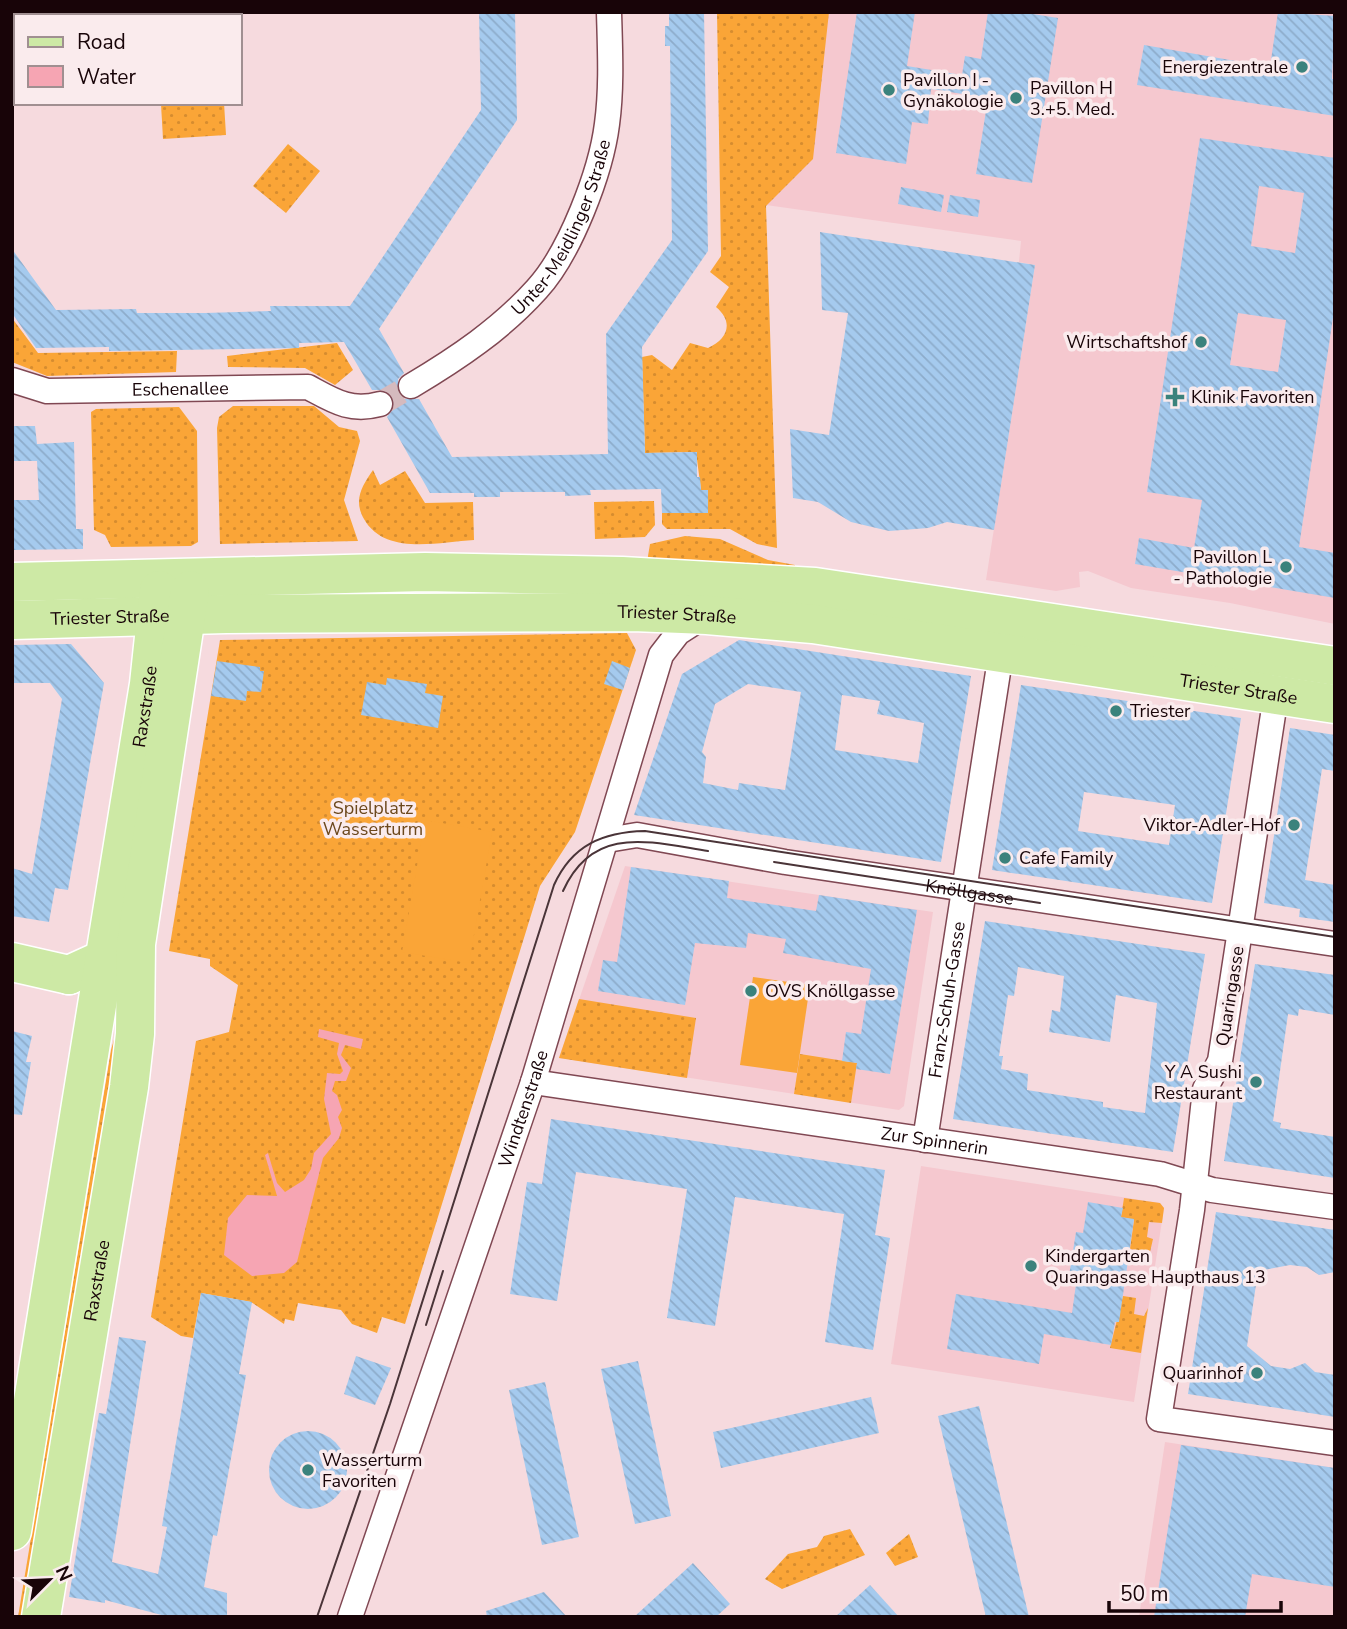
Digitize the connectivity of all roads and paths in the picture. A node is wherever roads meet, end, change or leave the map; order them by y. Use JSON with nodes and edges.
{"nodes":[{"id":1,"x":609,"y":12,"type":"edge"},
{"id":2,"x":12,"y":380,"type":"edge"},
{"id":3,"x":411,"y":386,"type":"tunnel mouth"},
{"id":4,"x":380,"y":404,"type":"tunnel mouth"},
{"id":5,"x":12,"y":582,"type":"edge"},
{"id":6,"x":174,"y":596,"type":"junction"},
{"id":7,"x":707,"y":615,"type":"junction"},
{"id":8,"x":12,"y":620,"type":"edge"},
{"id":9,"x":1001,"y":653,"type":"junction"},
{"id":10,"x":1335,"y":666,"type":"edge"},
{"id":11,"x":1276,"y":695,"type":"junction"},
{"id":12,"x":1335,"y":704,"type":"edge"},
{"id":13,"x":607,"y":840,"type":"junction"},
{"id":14,"x":965,"y":889,"type":"junction"},
{"id":15,"x":1240,"y":929,"type":"junction"},
{"id":16,"x":1335,"y":944,"type":"edge"},
{"id":17,"x":121,"y":952,"type":"junction"},
{"id":18,"x":12,"y":962,"type":"edge"},
{"id":19,"x":69,"y":975,"type":"junction"},
{"id":20,"x":96,"y":1025,"type":"junction"},
{"id":21,"x":533,"y":1082,"type":"junction"},
{"id":22,"x":925,"y":1140,"type":"junction"},
{"id":23,"x":1194,"y":1185,"type":"junction"},
{"id":24,"x":1335,"y":1207,"type":"edge"},
{"id":25,"x":1335,"y":1443,"type":"edge"},
{"id":26,"x":12,"y":1531,"type":"edge"},
{"id":27,"x":41,"y":1617,"type":"edge"},
{"id":28,"x":350,"y":1617,"type":"edge"}],
"edges":[{"from":1,"to":3,"type":"street","name":"Unter-Meidlinger Straße"},
{"from":2,"to":4,"type":"street","name":"Eschenallee"},
{"from":5,"to":6,"type":"main road","name":"Triester Straße"},
{"from":6,"to":7,"type":"main road","name":"Triester Straße"},
{"from":6,"to":8,"type":"main road","name":"Triester Straße"},
{"from":6,"to":10,"type":"main road","name":"Triester Straße"},
{"from":6,"to":17,"type":"main road","name":"Raxstraße"},
{"from":7,"to":9,"type":"main road","name":"Triester Straße"},
{"from":7,"to":13,"type":"street","name":"Windtenstraße"},
{"from":9,"to":11,"type":"main road","name":"Triester Straße"},
{"from":9,"to":14,"type":"street","name":"Franz-Schuh-Gasse"},
{"from":11,"to":12,"type":"main road","name":"Triester Straße"},
{"from":11,"to":15,"type":"street","name":"Quaringasse"},
{"from":13,"to":14,"type":"street","name":"Knöllgasse"},
{"from":13,"to":21,"type":"street","name":"Windtenstraße"},
{"from":14,"to":15,"type":"street","name":"Knöllgasse"},
{"from":14,"to":22,"type":"street","name":"Franz-Schuh-Gasse"},
{"from":15,"to":16,"type":"street","name":"Knöllgasse"},
{"from":15,"to":23,"type":"street","name":"Quaringasse"},
{"from":17,"to":19,"type":"main road"},
{"from":17,"to":20,"type":"main road","name":"Raxstraße"},
{"from":17,"to":27,"type":"main road","name":"Raxstraße"},
{"from":18,"to":19,"type":"main road"},
{"from":19,"to":20,"type":"main road"},
{"from":20,"to":26,"type":"main road","name":"Raxstraße"},
{"from":21,"to":22,"type":"street","name":"Zur Spinnerin"},
{"from":21,"to":28,"type":"street","name":"Windtenstraße"},
{"from":22,"to":23,"type":"street","name":"Zur Spinnerin"},
{"from":23,"to":24,"type":"street","name":"Zur Spinnerin"},
{"from":23,"to":25,"type":"street","name":"Quaringasse"}]}
